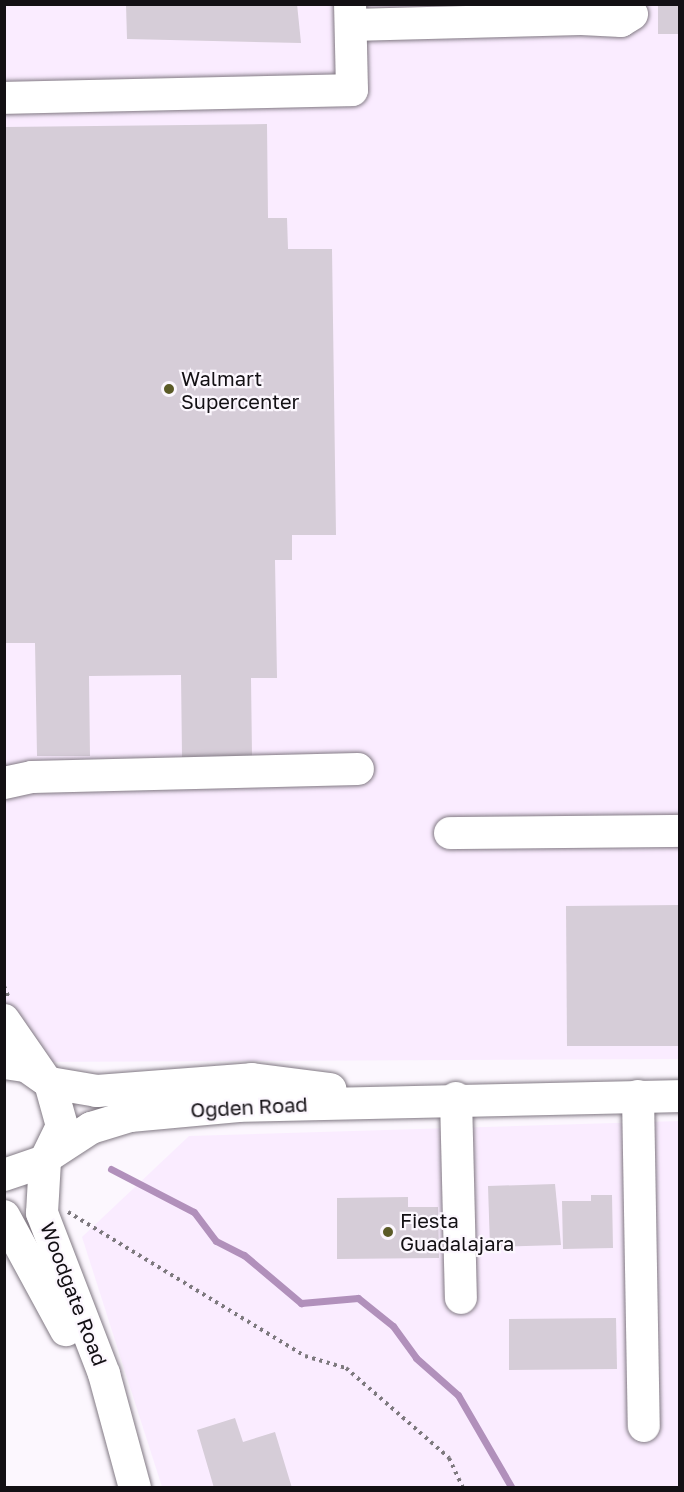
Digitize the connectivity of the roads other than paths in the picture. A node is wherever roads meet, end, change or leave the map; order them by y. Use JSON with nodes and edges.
{"nodes":[{"id":1,"x":580,"y":12,"type":"edge"},
{"id":2,"x":632,"y":14,"type":"dead end"},
{"id":3,"x":350,"y":15,"type":"edge"},
{"id":4,"x":4,"y":98,"type":"edge"},
{"id":5,"x":358,"y":769,"type":"dead end"},
{"id":6,"x":4,"y":783,"type":"edge"},
{"id":7,"x":680,"y":831,"type":"edge"},
{"id":8,"x":450,"y":833,"type":"dead end"},
{"id":9,"x":4,"y":1020,"type":"edge"},
{"id":10,"x":4,"y":1063,"type":"edge"},
{"id":11,"x":46,"y":1079,"type":"junction"},
{"id":12,"x":638,"y":1096,"type":"junction"},
{"id":13,"x":680,"y":1096,"type":"edge"},
{"id":14,"x":456,"y":1098,"type":"junction"},
{"id":15,"x":48,"y":1157,"type":"junction"},
{"id":16,"x":4,"y":1175,"type":"edge"},
{"id":17,"x":4,"y":1216,"type":"edge"},
{"id":18,"x":461,"y":1298,"type":"dead end"},
{"id":19,"x":117,"y":1426,"type":"junction"},
{"id":20,"x":644,"y":1426,"type":"dead end"},
{"id":21,"x":135,"y":1488,"type":"edge"}],
"edges":[{"from":1,"to":2,"type":"street"},
{"from":1,"to":3,"type":"street"},
{"from":3,"to":4,"type":"street"},
{"from":5,"to":6,"type":"street"},
{"from":7,"to":8,"type":"street"},
{"from":9,"to":11,"type":"street"},
{"from":10,"to":11,"type":"street","name":"Ogden Road"},
{"from":11,"to":14,"type":"street","name":"Ogden Road"},
{"from":11,"to":15,"type":"street","name":"Woodgate Road"},
{"from":12,"to":13,"type":"street","name":"Ogden Road"},
{"from":12,"to":14,"type":"street","name":"Ogden Road"},
{"from":12,"to":20,"type":"street"},
{"from":14,"to":15,"type":"street","name":"Ogden Road"},
{"from":14,"to":18,"type":"street"},
{"from":15,"to":16,"type":"street","name":"Ogden Road"},
{"from":15,"to":19,"type":"street","name":"Woodgate Road"},
{"from":17,"to":19,"type":"street","name":"Woodgate Road"},
{"from":19,"to":21,"type":"street","name":"Woodgate Road"}]}
